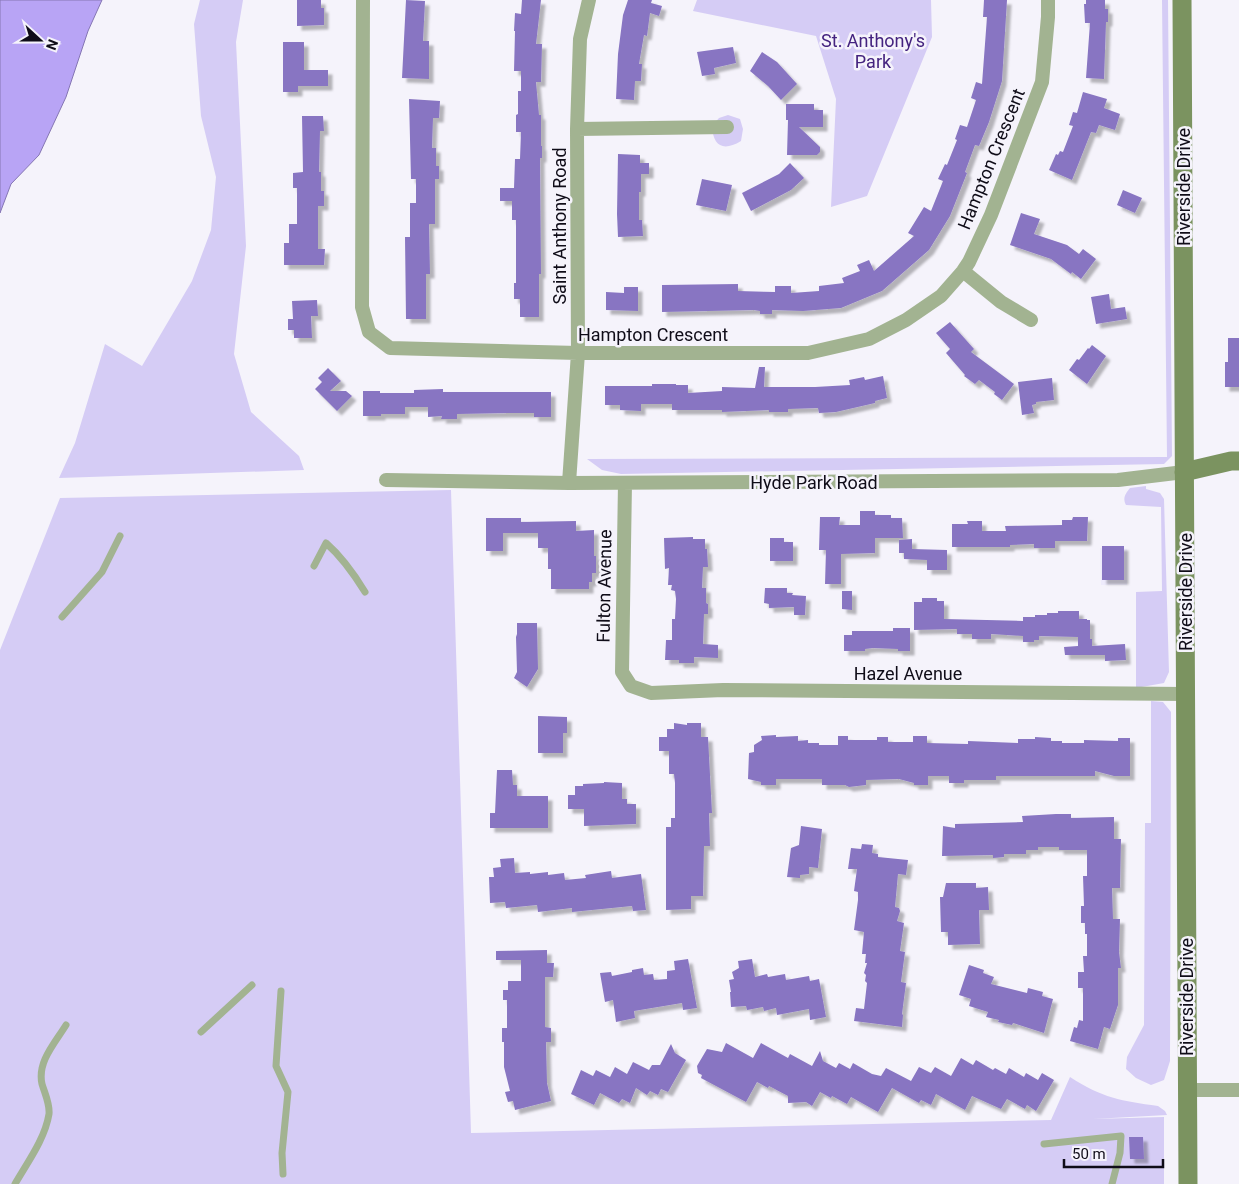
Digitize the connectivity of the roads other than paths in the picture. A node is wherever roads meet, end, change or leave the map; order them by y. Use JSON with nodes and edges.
{"nodes":[{"id":1,"x":363,"y":0,"type":"edge"},
{"id":2,"x":589,"y":0,"type":"edge"},
{"id":3,"x":1048,"y":0,"type":"edge"},
{"id":4,"x":1182,"y":0,"type":"edge"},
{"id":5,"x":728,"y":127,"type":"dead end"},
{"id":6,"x":578,"y":129,"type":"junction"},
{"id":7,"x":963,"y":271,"type":"junction"},
{"id":8,"x":1031,"y":320,"type":"dead end"},
{"id":9,"x":578,"y":352,"type":"junction"},
{"id":10,"x":1239,"y":461,"type":"edge"},
{"id":11,"x":1184,"y":472,"type":"junction"},
{"id":12,"x":386,"y":480,"type":"dead end"},
{"id":13,"x":625,"y":483,"type":"junction"},
{"id":14,"x":569,"y":484,"type":"junction"},
{"id":15,"x":120,"y":536,"type":"dead end"},
{"id":16,"x":314,"y":566,"type":"dead end"},
{"id":17,"x":365,"y":592,"type":"dead end"},
{"id":18,"x":62,"y":617,"type":"dead end"},
{"id":19,"x":631,"y":686,"type":"joint"},
{"id":20,"x":1185,"y":694,"type":"junction"},
{"id":21,"x":252,"y":985,"type":"dead end"},
{"id":22,"x":281,"y":991,"type":"dead end"},
{"id":23,"x":66,"y":1025,"type":"dead end"},
{"id":24,"x":201,"y":1032,"type":"dead end"},
{"id":25,"x":1187,"y":1090,"type":"junction"},
{"id":26,"x":1239,"y":1090,"type":"edge"},
{"id":27,"x":1044,"y":1144,"type":"dead end"},
{"id":28,"x":283,"y":1174,"type":"dead end"},
{"id":29,"x":15,"y":1184,"type":"edge"},
{"id":30,"x":1112,"y":1184,"type":"edge"},
{"id":31,"x":1188,"y":1184,"type":"edge"}],
"edges":[{"from":1,"to":9,"type":"street","name":"Hampton Crescent"},
{"from":2,"to":6,"type":"street","name":"Saint Anthony Road"},
{"from":3,"to":7,"type":"street","name":"Hampton Crescent"},
{"from":4,"to":11,"type":"main road","name":"Riverside Drive"},
{"from":5,"to":6,"type":"street"},
{"from":6,"to":9,"type":"street","name":"Saint Anthony Road"},
{"from":7,"to":8,"type":"street"},
{"from":7,"to":9,"type":"street","name":"Hampton Crescent"},
{"from":9,"to":14,"type":"street","name":"Saint Anthony Road"},
{"from":10,"to":11,"type":"main road","name":"Hyde Park Road"},
{"from":11,"to":13,"type":"street","name":"Hyde Park Road"},
{"from":11,"to":20,"type":"main road","name":"Riverside Drive"},
{"from":12,"to":14,"type":"street","name":"Hyde Park Road"},
{"from":13,"to":14,"type":"street","name":"Hyde Park Road"},
{"from":13,"to":19,"type":"street","name":"Fulton Avenue"},
{"from":15,"to":18,"type":"lane"},
{"from":16,"to":17,"type":"lane"},
{"from":19,"to":20,"type":"street","name":"Hazel Avenue"},
{"from":20,"to":25,"type":"main road","name":"Riverside Drive"},
{"from":21,"to":24,"type":"lane"},
{"from":22,"to":28,"type":"lane"},
{"from":23,"to":29,"type":"lane"},
{"from":25,"to":26,"type":"street"},
{"from":25,"to":31,"type":"main road","name":"Riverside Drive"},
{"from":27,"to":30,"type":"lane"}]}
